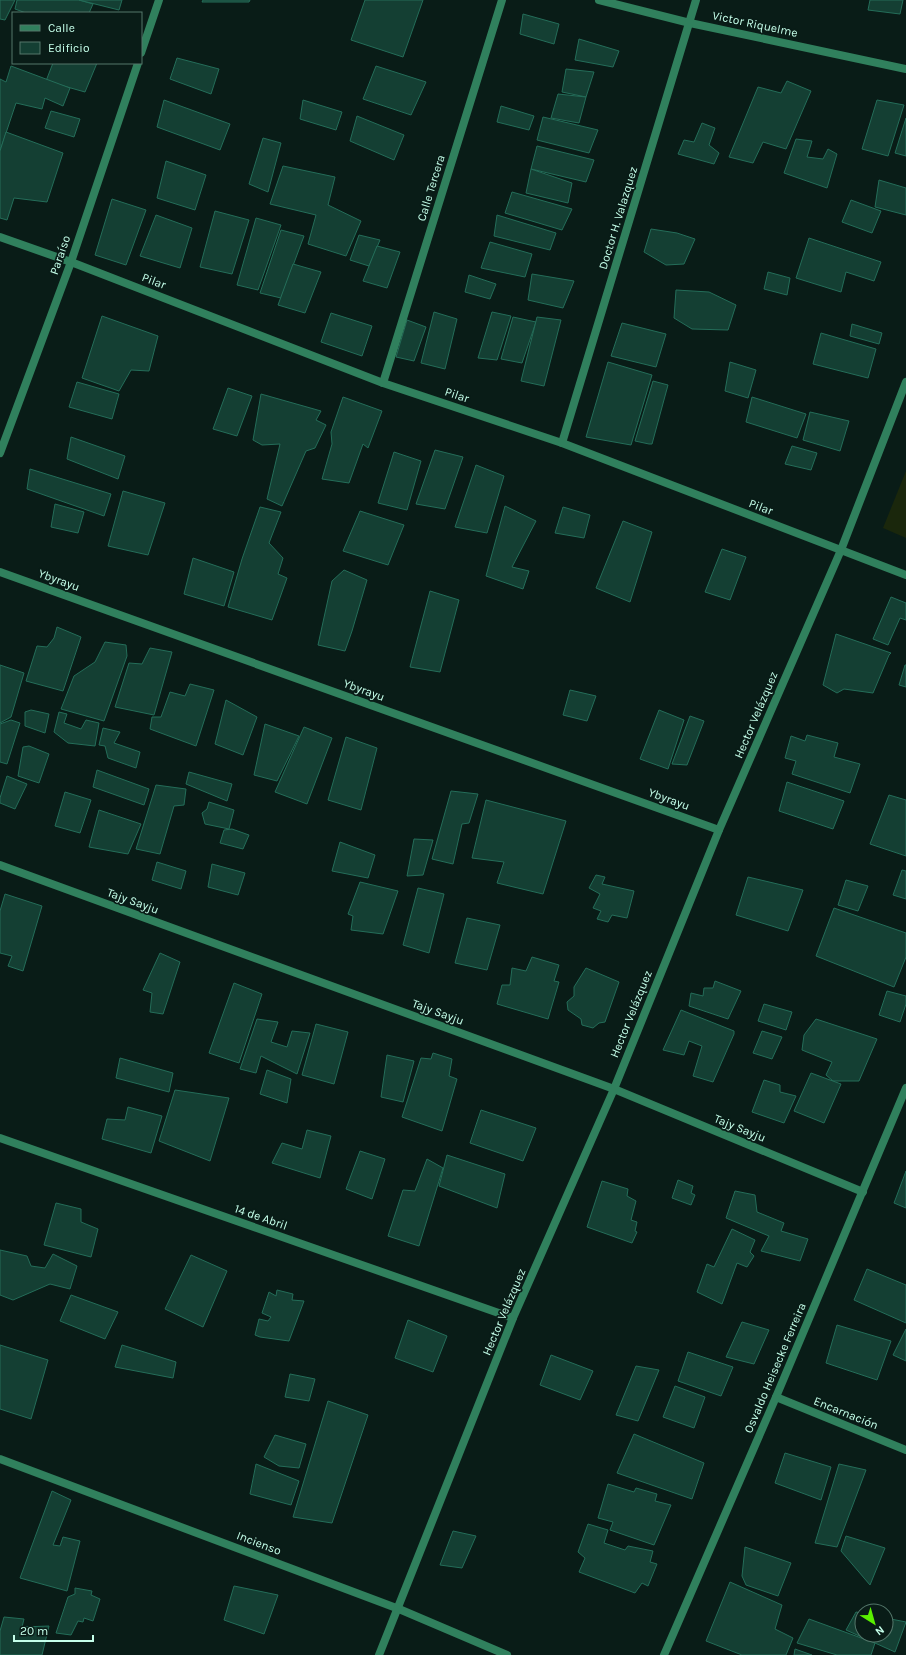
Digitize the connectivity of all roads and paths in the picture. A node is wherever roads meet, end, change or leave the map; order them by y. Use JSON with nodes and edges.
{"nodes":[{"id":1,"x":159,"y":0,"type":"edge"},
{"id":2,"x":502,"y":0,"type":"edge"},
{"id":3,"x":599,"y":0,"type":"edge"},
{"id":4,"x":696,"y":0,"type":"edge"},
{"id":5,"x":690,"y":23,"type":"junction"},
{"id":6,"x":142,"y":50,"type":"edge"},
{"id":7,"x":138,"y":64,"type":"edge"},
{"id":8,"x":906,"y":68,"type":"edge"},
{"id":9,"x":0,"y":237,"type":"edge"},
{"id":10,"x":71,"y":262,"type":"junction"},
{"id":11,"x":906,"y":382,"type":"edge"},
{"id":12,"x":382,"y":383,"type":"junction"},
{"id":13,"x":562,"y":443,"type":"junction"},
{"id":14,"x":0,"y":452,"type":"edge"},
{"id":15,"x":841,"y":550,"type":"junction"},
{"id":16,"x":0,"y":572,"type":"edge"},
{"id":17,"x":906,"y":575,"type":"edge"},
{"id":18,"x":719,"y":830,"type":"junction"},
{"id":19,"x":0,"y":866,"type":"edge"},
{"id":20,"x":906,"y":1088,"type":"edge"},
{"id":21,"x":614,"y":1089,"type":"junction"},
{"id":22,"x":0,"y":1138,"type":"edge"},
{"id":23,"x":863,"y":1192,"type":"junction"},
{"id":24,"x":513,"y":1318,"type":"junction"},
{"id":25,"x":776,"y":1397,"type":"junction"},
{"id":26,"x":906,"y":1450,"type":"edge"},
{"id":27,"x":0,"y":1459,"type":"edge"},
{"id":28,"x":399,"y":1609,"type":"junction"},
{"id":29,"x":379,"y":1655,"type":"edge"},
{"id":30,"x":507,"y":1655,"type":"edge"},
{"id":31,"x":664,"y":1655,"type":"edge"}],
"edges":[{"from":1,"to":6,"type":"street"},
{"from":2,"to":12,"type":"street","name":"Calle Tercera"},
{"from":3,"to":5,"type":"street","name":"Victor Riquelme"},
{"from":4,"to":5,"type":"street","name":"Doctor H. Valazquez"},
{"from":5,"to":8,"type":"street","name":"Victor Riquelme"},
{"from":5,"to":13,"type":"street","name":"Doctor H. Valazquez"},
{"from":7,"to":10,"type":"street","name":"Paraíso"},
{"from":9,"to":10,"type":"street","name":"Pilar"},
{"from":10,"to":12,"type":"street","name":"Pilar"},
{"from":10,"to":14,"type":"street","name":"Paraíso"},
{"from":11,"to":15,"type":"street","name":"Hector Velázquez"},
{"from":12,"to":13,"type":"street","name":"Pilar"},
{"from":13,"to":15,"type":"street","name":"Pilar"},
{"from":15,"to":17,"type":"street","name":"Pilar"},
{"from":15,"to":18,"type":"street","name":"Hector Velázquez"},
{"from":16,"to":18,"type":"street","name":"Ybyrayu"},
{"from":18,"to":21,"type":"street","name":"Hector Velázquez"},
{"from":19,"to":21,"type":"street","name":"Tajy Sayju"},
{"from":20,"to":23,"type":"street","name":"Osvaldo Heisecke Ferreira"},
{"from":21,"to":23,"type":"street","name":"Tajy Sayju"},
{"from":21,"to":24,"type":"street","name":"Hector Velázquez"},
{"from":22,"to":24,"type":"street","name":"14 de Abril"},
{"from":23,"to":25,"type":"street","name":"Osvaldo Heisecke Ferreira"},
{"from":24,"to":28,"type":"street","name":"Hector Velázquez"},
{"from":25,"to":26,"type":"street","name":"Encarnación"},
{"from":25,"to":31,"type":"street","name":"Osvaldo Heisecke Ferreira"},
{"from":27,"to":28,"type":"street","name":"Incienso"},
{"from":28,"to":29,"type":"street","name":"Hector Velázquez"},
{"from":28,"to":30,"type":"street","name":"Incienso"}]}
